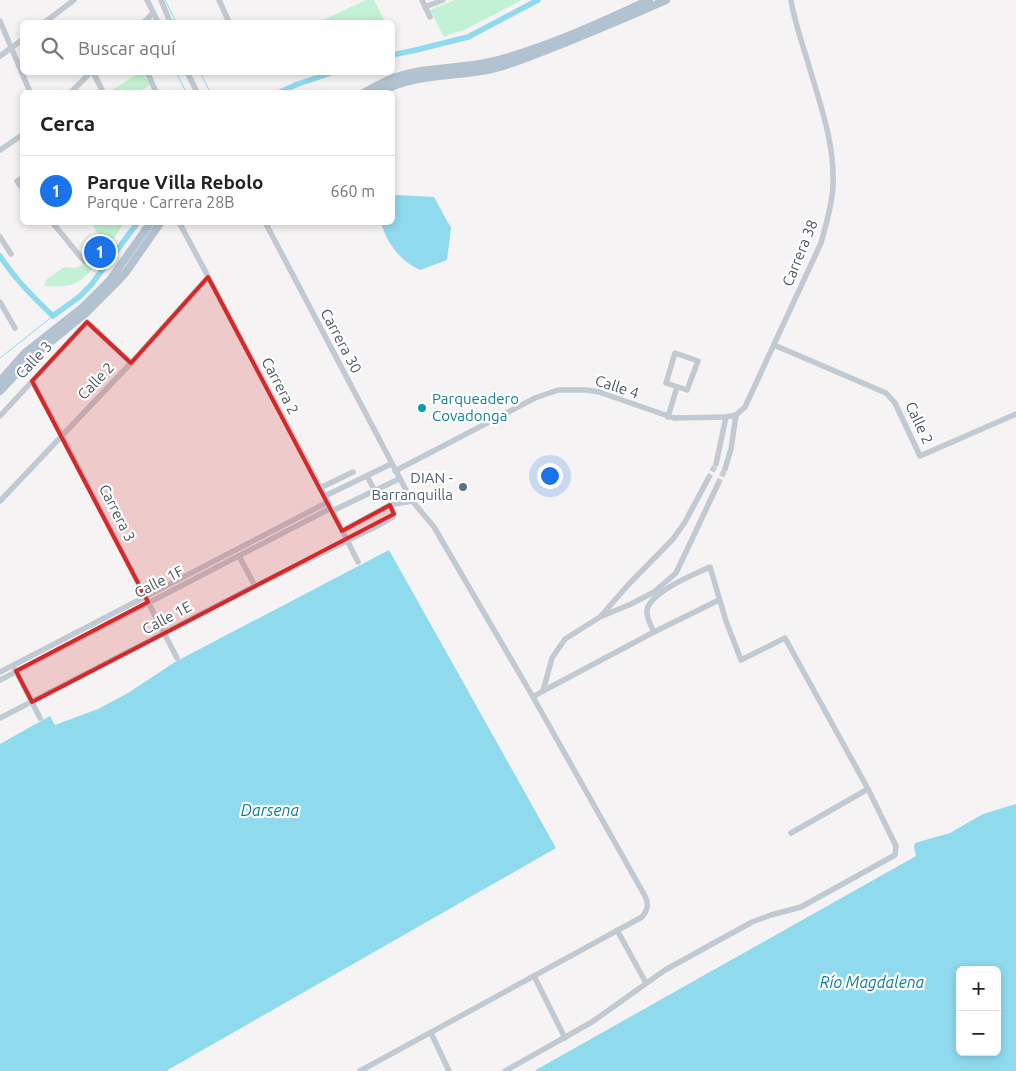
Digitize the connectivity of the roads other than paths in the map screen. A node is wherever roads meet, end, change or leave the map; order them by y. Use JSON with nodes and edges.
{"nodes":[{"id":1,"x":74,"y":0,"type":"edge"},
{"id":2,"x":147,"y":0,"type":"edge"},
{"id":3,"x":160,"y":0,"type":"edge"},
{"id":4,"x":219,"y":0,"type":"edge"},
{"id":5,"x":422,"y":0,"type":"edge"},
{"id":6,"x":443,"y":0,"type":"edge"},
{"id":7,"x":650,"y":0,"type":"edge"},
{"id":8,"x":666,"y":0,"type":"edge"},
{"id":9,"x":791,"y":0,"type":"edge"},
{"id":10,"x":150,"y":7,"type":"junction"},
{"id":11,"x":425,"y":7,"type":"junction"},
{"id":12,"x":153,"y":13,"type":"junction"},
{"id":13,"x":430,"y":17,"type":"dead end"},
{"id":14,"x":48,"y":20,"type":"edge"},
{"id":15,"x":146,"y":20,"type":"edge"},
{"id":16,"x":157,"y":20,"type":"edge"},
{"id":17,"x":169,"y":20,"type":"edge"},
{"id":18,"x":228,"y":20,"type":"edge"},
{"id":19,"x":0,"y":21,"type":"edge"},
{"id":20,"x":20,"y":42,"type":"edge"},
{"id":21,"x":11,"y":49,"type":"junction"},
{"id":22,"x":0,"y":56,"type":"edge"},
{"id":23,"x":20,"y":69,"type":"edge"},
{"id":24,"x":22,"y":75,"type":"edge"},
{"id":25,"x":89,"y":75,"type":"edge"},
{"id":26,"x":94,"y":75,"type":"edge"},
{"id":27,"x":148,"y":75,"type":"edge"},
{"id":28,"x":188,"y":75,"type":"edge"},
{"id":29,"x":29,"y":90,"type":"edge"},
{"id":30,"x":73,"y":90,"type":"edge"},
{"id":31,"x":102,"y":90,"type":"edge"},
{"id":32,"x":155,"y":90,"type":"edge"},
{"id":33,"x":196,"y":90,"type":"edge"},
{"id":34,"x":370,"y":90,"type":"edge"},
{"id":35,"x":385,"y":90,"type":"edge"},
{"id":36,"x":20,"y":136,"type":"edge"},
{"id":37,"x":0,"y":150,"type":"edge"},
{"id":38,"x":54,"y":225,"type":"edge"},
{"id":39,"x":149,"y":225,"type":"edge"},
{"id":40,"x":159,"y":225,"type":"edge"},
{"id":41,"x":181,"y":225,"type":"edge"},
{"id":42,"x":267,"y":225,"type":"edge"},
{"id":43,"x":0,"y":237,"type":"edge"},
{"id":44,"x":11,"y":254,"type":"dead end"},
{"id":45,"x":84,"y":261,"type":"dead end"},
{"id":46,"x":208,"y":277,"type":"junction"},
{"id":47,"x":0,"y":302,"type":"edge"},
{"id":48,"x":83,"y":316,"type":"junction"},
{"id":49,"x":15,"y":328,"type":"dead end"},
{"id":50,"x":774,"y":345,"type":"junction"},
{"id":51,"x":131,"y":363,"type":"junction"},
{"id":52,"x":0,"y":381,"type":"edge"},
{"id":53,"x":32,"y":382,"type":"junction"},
{"id":54,"x":677,"y":387,"type":"junction"},
{"id":55,"x":0,"y":392,"type":"edge"},
{"id":56,"x":1016,"y":414,"type":"edge"},
{"id":57,"x":736,"y":415,"type":"junction"},
{"id":58,"x":0,"y":416,"type":"edge"},
{"id":59,"x":668,"y":417,"type":"junction"},
{"id":60,"x":726,"y":417,"type":"junction"},
{"id":61,"x":61,"y":434,"type":"junction"},
{"id":62,"x":391,"y":464,"type":"junction"},
{"id":63,"x":716,"y":464,"type":"tunnel mouth"},
{"id":64,"x":725,"y":469,"type":"tunnel mouth"},
{"id":65,"x":395,"y":471,"type":"junction"},
{"id":66,"x":353,"y":472,"type":"dead end"},
{"id":67,"x":367,"y":476,"type":"junction"},
{"id":68,"x":399,"y":479,"type":"junction"},
{"id":69,"x":708,"y":479,"type":"tunnel mouth"},
{"id":70,"x":718,"y":484,"type":"tunnel mouth"},
{"id":71,"x":320,"y":488,"type":"junction"},
{"id":72,"x":406,"y":490,"type":"dead end"},
{"id":73,"x":375,"y":491,"type":"junction"},
{"id":74,"x":326,"y":499,"type":"junction"},
{"id":75,"x":0,"y":500,"type":"edge"},
{"id":76,"x":390,"y":505,"type":"junction"},
{"id":77,"x":332,"y":510,"type":"junction"},
{"id":78,"x":342,"y":530,"type":"junction"},
{"id":79,"x":347,"y":541,"type":"junction"},
{"id":80,"x":226,"y":555,"type":"junction"},
{"id":81,"x":239,"y":556,"type":"junction"},
{"id":82,"x":229,"y":561,"type":"junction"},
{"id":83,"x":358,"y":562,"type":"dead end"},
{"id":84,"x":255,"y":586,"type":"junction"},
{"id":85,"x":147,"y":599,"type":"junction"},
{"id":86,"x":719,"y":600,"type":"junction"},
{"id":87,"x":600,"y":617,"type":"junction"},
{"id":88,"x":654,"y":632,"type":"junction"},
{"id":89,"x":164,"y":633,"type":"junction"},
{"id":90,"x":177,"y":658,"type":"dead end"},
{"id":91,"x":15,"y":668,"type":"junction"},
{"id":92,"x":0,"y":672,"type":"edge"},
{"id":93,"x":0,"y":680,"type":"edge"},
{"id":94,"x":543,"y":691,"type":"junction"},
{"id":95,"x":533,"y":697,"type":"junction"},
{"id":96,"x":32,"y":702,"type":"junction"},
{"id":97,"x":0,"y":718,"type":"edge"},
{"id":98,"x":40,"y":718,"type":"dead end"},
{"id":99,"x":868,"y":789,"type":"junction"},
{"id":100,"x":791,"y":833,"type":"dead end"},
{"id":101,"x":617,"y":930,"type":"junction"},
{"id":102,"x":534,"y":976,"type":"junction"},
{"id":103,"x":646,"y":983,"type":"junction"},
{"id":104,"x":431,"y":1032,"type":"junction"},
{"id":105,"x":566,"y":1038,"type":"junction"},
{"id":106,"x":360,"y":1071,"type":"edge"},
{"id":107,"x":449,"y":1071,"type":"edge"},
{"id":108,"x":505,"y":1071,"type":"edge"}],
"edges":[{"from":1,"to":14,"type":"street"},
{"from":2,"to":10,"type":"street"},
{"from":3,"to":10,"type":"street"},
{"from":3,"to":17,"type":"street"},
{"from":4,"to":18,"type":"street"},
{"from":5,"to":11,"type":"street"},
{"from":6,"to":11,"type":"street"},
{"from":7,"to":34,"type":"main road"},
{"from":8,"to":35,"type":"main road"},
{"from":9,"to":50,"type":"street","name":"Carrera 38"},
{"from":10,"to":12,"type":"street"},
{"from":11,"to":13,"type":"street"},
{"from":12,"to":15,"type":"street"},
{"from":12,"to":16,"type":"street"},
{"from":19,"to":21,"type":"street"},
{"from":20,"to":21,"type":"street"},
{"from":21,"to":22,"type":"street"},
{"from":21,"to":23,"type":"street"},
{"from":24,"to":29,"type":"street"},
{"from":25,"to":30,"type":"street"},
{"from":26,"to":31,"type":"street"},
{"from":27,"to":32,"type":"street"},
{"from":28,"to":33,"type":"street"},
{"from":36,"to":37,"type":"street"},
{"from":38,"to":45,"type":"street"},
{"from":39,"to":48,"type":"main road"},
{"from":40,"to":48,"type":"main road"},
{"from":41,"to":46,"type":"street","name":"Carrera 2"},
{"from":42,"to":62,"type":"street","name":"Carrera 30"},
{"from":43,"to":44,"type":"street"},
{"from":46,"to":51,"type":"street","name":"Calle 2"},
{"from":46,"to":71,"type":"street","name":"Carrera 2"},
{"from":47,"to":49,"type":"street"},
{"from":48,"to":51,"type":"street"},
{"from":48,"to":52,"type":"main road"},
{"from":48,"to":53,"type":"street","name":"Calle 3"},
{"from":48,"to":55,"type":"main road"},
{"from":50,"to":56,"type":"street","name":"Calle 2"},
{"from":50,"to":57,"type":"street","name":"Carrera 38"},
{"from":51,"to":61,"type":"street","name":"Calle 2"},
{"from":53,"to":58,"type":"street","name":"Calle 3"},
{"from":53,"to":61,"type":"street","name":"Carrera 3"},
{"from":54,"to":54,"type":"street"},
{"from":54,"to":59,"type":"street"},
{"from":57,"to":60,"type":"street","name":"Calle 4"},
{"from":57,"to":64,"type":"street"},
{"from":59,"to":60,"type":"street","name":"Calle 4"},
{"from":59,"to":65,"type":"street","name":"Calle 4"},
{"from":60,"to":63,"type":"street"},
{"from":61,"to":75,"type":"street","name":"Calle 2"},
{"from":61,"to":85,"type":"street","name":"Carrera 3"},
{"from":62,"to":65,"type":"street","name":"Carrera 30"},
{"from":62,"to":67,"type":"street","name":"Calle 1F"},
{"from":65,"to":68,"type":"street","name":"Carrera 30"},
{"from":66,"to":71,"type":"street"},
{"from":67,"to":73,"type":"street"},
{"from":67,"to":74,"type":"street","name":"Calle 1F"},
{"from":68,"to":72,"type":"street","name":"Carrera 30"},
{"from":68,"to":73,"type":"street","name":"Calle 1F"},
{"from":69,"to":87,"type":"street"},
{"from":70,"to":87,"type":"street"},
{"from":71,"to":74,"type":"street","name":"Carrera 2"},
{"from":73,"to":77,"type":"street","name":"Calle 1F"},
{"from":74,"to":77,"type":"street","name":"Carrera 2"},
{"from":74,"to":80,"type":"street","name":"Calle 1F"},
{"from":76,"to":78,"type":"street"},
{"from":76,"to":79,"type":"street","name":"Calle 1E"},
{"from":76,"to":95,"type":"street"},
{"from":77,"to":78,"type":"street","name":"Carrera 2"},
{"from":77,"to":81,"type":"street","name":"Calle 1F"},
{"from":78,"to":79,"type":"street","name":"Carrera 2"},
{"from":79,"to":83,"type":"street","name":"Carrera 2"},
{"from":79,"to":84,"type":"street","name":"Calle 1E"},
{"from":80,"to":82,"type":"street"},
{"from":80,"to":85,"type":"street","name":"Calle 1F"},
{"from":81,"to":82,"type":"street","name":"Calle 1F"},
{"from":81,"to":84,"type":"street"},
{"from":82,"to":85,"type":"street","name":"Calle 1F"},
{"from":84,"to":89,"type":"street","name":"Calle 1E"},
{"from":85,"to":89,"type":"street","name":"Carrera 3"},
{"from":85,"to":91,"type":"street","name":"Calle 1F"},
{"from":86,"to":88,"type":"street"},
{"from":86,"to":88,"type":"street"},
{"from":86,"to":99,"type":"street"},
{"from":87,"to":94,"type":"street"},
{"from":88,"to":94,"type":"street"},
{"from":89,"to":90,"type":"street","name":"Carrera 3"},
{"from":89,"to":96,"type":"street","name":"Calle 1E"},
{"from":91,"to":92,"type":"street","name":"Calle 1F"},
{"from":91,"to":93,"type":"street","name":"Calle 1F"},
{"from":91,"to":96,"type":"street"},
{"from":94,"to":95,"type":"street"},
{"from":95,"to":101,"type":"street"},
{"from":96,"to":97,"type":"street","name":"Calle 1E"},
{"from":96,"to":98,"type":"street"},
{"from":99,"to":100,"type":"street"},
{"from":99,"to":103,"type":"street"},
{"from":101,"to":102,"type":"street"},
{"from":101,"to":103,"type":"street"},
{"from":102,"to":104,"type":"street"},
{"from":102,"to":105,"type":"street"},
{"from":103,"to":105,"type":"street"},
{"from":104,"to":106,"type":"street"},
{"from":104,"to":107,"type":"street"},
{"from":105,"to":108,"type":"street"}]}
